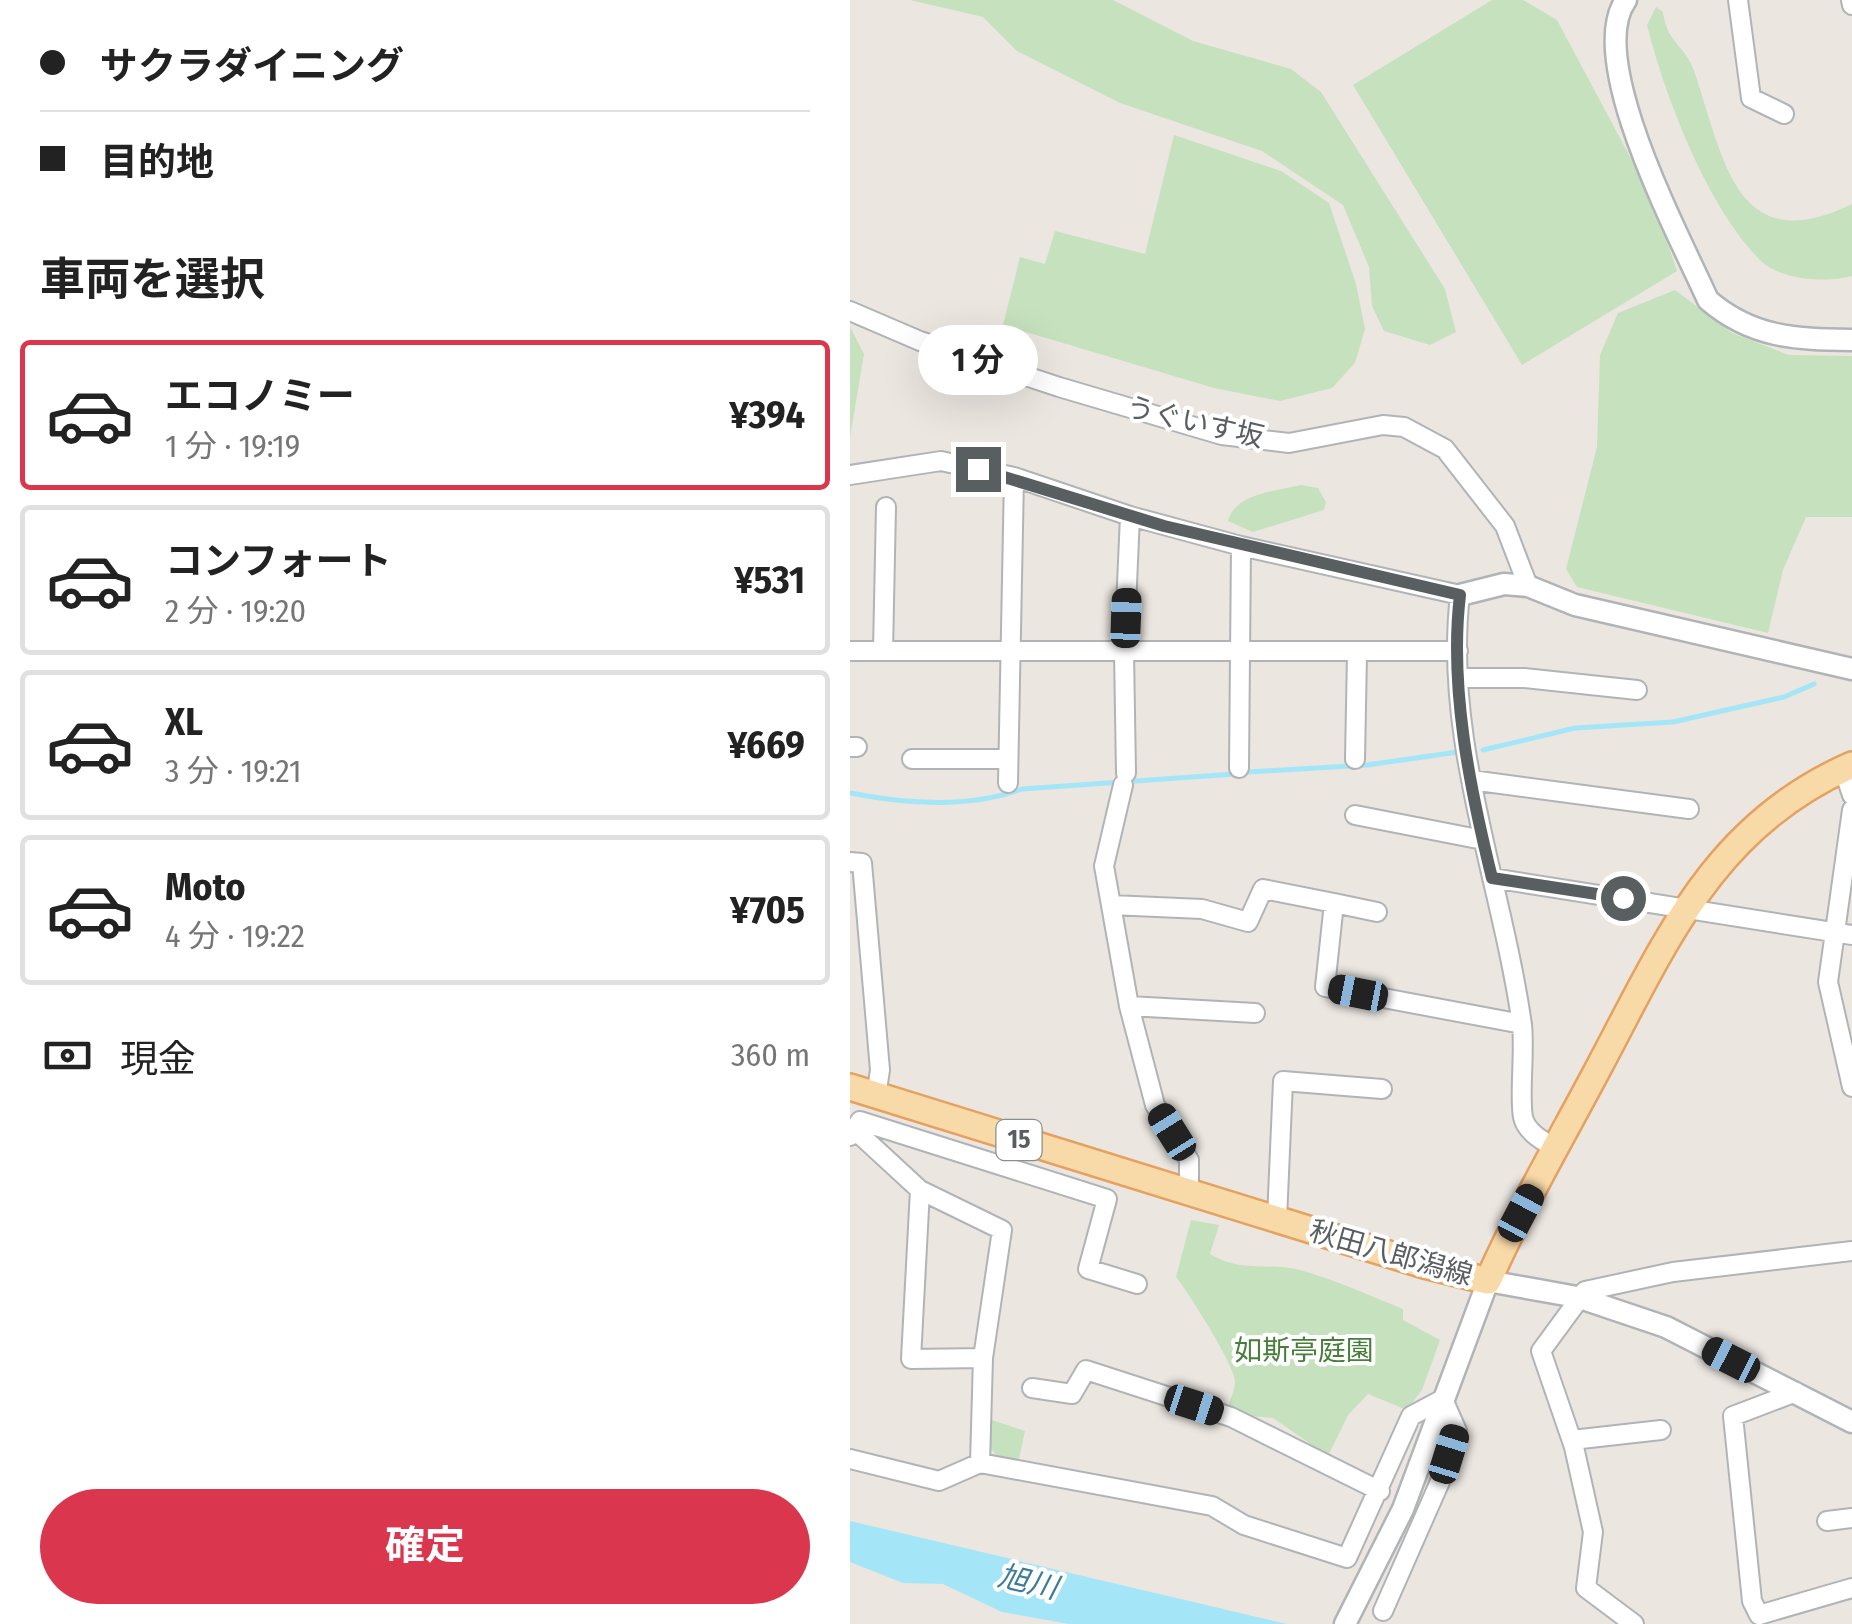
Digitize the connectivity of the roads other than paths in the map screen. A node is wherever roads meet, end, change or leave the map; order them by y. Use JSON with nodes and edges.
{"nodes":[{"id":1,"x":1626,"y":0,"type":"edge"},
{"id":2,"x":1738,"y":0,"type":"edge"},
{"id":3,"x":1784,"y":114,"type":"dead end"},
{"id":4,"x":850,"y":311,"type":"edge"},
{"id":5,"x":1852,"y":340,"type":"edge"},
{"id":6,"x":850,"y":474,"type":"edge"},
{"id":7,"x":1014,"y":477,"type":"junction"},
{"id":8,"x":886,"y":507,"type":"dead end"},
{"id":9,"x":1130,"y":516,"type":"junction"},
{"id":10,"x":1241,"y":546,"type":"junction"},
{"id":11,"x":1528,"y":586,"type":"junction"},
{"id":12,"x":1460,"y":595,"type":"junction"},
{"id":13,"x":850,"y":651,"type":"edge"},
{"id":14,"x":882,"y":651,"type":"junction"},
{"id":15,"x":1010,"y":651,"type":"junction"},
{"id":16,"x":1458,"y":651,"type":"junction"},
{"id":17,"x":1124,"y":652,"type":"junction"},
{"id":18,"x":1238,"y":654,"type":"junction"},
{"id":19,"x":1357,"y":654,"type":"junction"},
{"id":20,"x":1852,"y":669,"type":"edge"},
{"id":21,"x":1460,"y":678,"type":"junction"},
{"id":22,"x":1637,"y":690,"type":"dead end"},
{"id":23,"x":912,"y":759,"type":"dead end"},
{"id":24,"x":1008,"y":759,"type":"junction"},
{"id":25,"x":1355,"y":759,"type":"dead end"},
{"id":26,"x":1848,"y":766,"type":"edge"},
{"id":27,"x":1239,"y":768,"type":"dead end"},
{"id":28,"x":1472,"y":780,"type":"junction"},
{"id":29,"x":1008,"y":784,"type":"dead end"},
{"id":30,"x":1852,"y":795,"type":"edge"},
{"id":31,"x":1689,"y":809,"type":"dead end"},
{"id":32,"x":1852,"y":810,"type":"edge"},
{"id":33,"x":1355,"y":815,"type":"dead end"},
{"id":34,"x":1483,"y":840,"type":"junction"},
{"id":35,"x":850,"y":862,"type":"edge"},
{"id":36,"x":1492,"y":878,"type":"junction"},
{"id":37,"x":1334,"y":903,"type":"junction"},
{"id":38,"x":1111,"y":905,"type":"junction"},
{"id":39,"x":1685,"y":907,"type":"junction"},
{"id":40,"x":1377,"y":912,"type":"dead end"},
{"id":41,"x":1844,"y":933,"type":"edge"},
{"id":42,"x":1128,"y":1006,"type":"junction"},
{"id":43,"x":1255,"y":1014,"type":"dead end"},
{"id":44,"x":1522,"y":1024,"type":"junction"},
{"id":45,"x":1845,"y":1025,"type":"edge"},
{"id":46,"x":850,"y":1087,"type":"edge"},
{"id":47,"x":1852,"y":1087,"type":"edge"},
{"id":48,"x":1382,"y":1089,"type":"dead end"},
{"id":49,"x":876,"y":1096,"type":"junction"},
{"id":50,"x":951,"y":1120,"type":"junction"},
{"id":51,"x":852,"y":1134,"type":"edge"},
{"id":52,"x":942,"y":1147,"type":"junction"},
{"id":53,"x":1555,"y":1148,"type":"junction"},
{"id":54,"x":920,"y":1190,"type":"junction"},
{"id":55,"x":1189,"y":1193,"type":"junction"},
{"id":56,"x":1277,"y":1220,"type":"junction"},
{"id":57,"x":1852,"y":1251,"type":"edge"},
{"id":58,"x":1488,"y":1281,"type":"junction"},
{"id":59,"x":1137,"y":1284,"type":"dead end"},
{"id":60,"x":1578,"y":1298,"type":"junction"},
{"id":61,"x":983,"y":1358,"type":"junction"},
{"id":62,"x":1032,"y":1388,"type":"dead end"},
{"id":63,"x":1796,"y":1392,"type":"junction"},
{"id":64,"x":1444,"y":1398,"type":"junction"},
{"id":65,"x":1852,"y":1422,"type":"edge"},
{"id":66,"x":1661,"y":1430,"type":"dead end"},
{"id":67,"x":1572,"y":1440,"type":"junction"},
{"id":68,"x":850,"y":1459,"type":"edge"},
{"id":69,"x":980,"y":1463,"type":"junction"},
{"id":70,"x":1380,"y":1491,"type":"junction"},
{"id":71,"x":1852,"y":1518,"type":"edge"},
{"id":72,"x":1827,"y":1521,"type":"dead end"},
{"id":73,"x":1852,"y":1588,"type":"edge"},
{"id":74,"x":1383,"y":1611,"type":"dead end"},
{"id":75,"x":1348,"y":1620,"type":"edge"},
{"id":76,"x":1634,"y":1624,"type":"edge"}],
"edges":[{"from":1,"to":5,"type":"street"},
{"from":2,"to":3,"type":"street"},
{"from":4,"to":11,"type":"street","name":"うぐいす坂"},
{"from":6,"to":7,"type":"street"},
{"from":7,"to":9,"type":"street"},
{"from":7,"to":15,"type":"street"},
{"from":8,"to":14,"type":"street"},
{"from":9,"to":10,"type":"street"},
{"from":9,"to":17,"type":"street"},
{"from":10,"to":12,"type":"street"},
{"from":10,"to":18,"type":"street"},
{"from":11,"to":12,"type":"street"},
{"from":11,"to":20,"type":"street"},
{"from":12,"to":16,"type":"street"},
{"from":13,"to":14,"type":"street"},
{"from":14,"to":15,"type":"street"},
{"from":15,"to":17,"type":"street"},
{"from":15,"to":24,"type":"street"},
{"from":16,"to":19,"type":"street"},
{"from":16,"to":21,"type":"street"},
{"from":17,"to":18,"type":"street"},
{"from":17,"to":38,"type":"street"},
{"from":18,"to":19,"type":"street"},
{"from":18,"to":27,"type":"street"},
{"from":19,"to":25,"type":"street"},
{"from":21,"to":22,"type":"street"},
{"from":21,"to":28,"type":"street"},
{"from":23,"to":24,"type":"street"},
{"from":24,"to":29,"type":"street"},
{"from":26,"to":30,"type":"street"},
{"from":26,"to":39,"type":"main road","name":"秋田八郎潟線"},
{"from":28,"to":31,"type":"street"},
{"from":28,"to":34,"type":"street"},
{"from":32,"to":41,"type":"street"},
{"from":33,"to":34,"type":"street"},
{"from":34,"to":36,"type":"street"},
{"from":35,"to":49,"type":"street"},
{"from":36,"to":39,"type":"street"},
{"from":36,"to":44,"type":"street"},
{"from":37,"to":38,"type":"street"},
{"from":37,"to":40,"type":"street"},
{"from":37,"to":44,"type":"street"},
{"from":38,"to":42,"type":"street"},
{"from":39,"to":41,"type":"street"},
{"from":39,"to":53,"type":"main road","name":"秋田八郎潟線"},
{"from":41,"to":45,"type":"street"},
{"from":42,"to":43,"type":"street"},
{"from":42,"to":55,"type":"street"},
{"from":44,"to":53,"type":"street"},
{"from":45,"to":47,"type":"street"},
{"from":46,"to":49,"type":"main road","name":"秋田八郎潟線","number":"15"},
{"from":48,"to":56,"type":"street"},
{"from":49,"to":50,"type":"main road","name":"秋田八郎潟線","number":"15"},
{"from":50,"to":52,"type":"street"},
{"from":50,"to":55,"type":"main road","name":"秋田八郎潟線","number":"15"},
{"from":51,"to":52,"type":"street"},
{"from":51,"to":54,"type":"street"},
{"from":52,"to":59,"type":"street"},
{"from":53,"to":58,"type":"main road","name":"秋田八郎潟線"},
{"from":54,"to":61,"type":"street"},
{"from":54,"to":61,"type":"street"},
{"from":55,"to":56,"type":"main road","name":"秋田八郎潟線","number":"15"},
{"from":56,"to":58,"type":"main road","name":"秋田八郎潟線","number":"15"},
{"from":57,"to":60,"type":"street"},
{"from":58,"to":60,"type":"street"},
{"from":58,"to":64,"type":"street"},
{"from":60,"to":63,"type":"street"},
{"from":60,"to":67,"type":"street"},
{"from":61,"to":69,"type":"street"},
{"from":62,"to":70,"type":"street"},
{"from":63,"to":65,"type":"street"},
{"from":63,"to":73,"type":"street"},
{"from":64,"to":70,"type":"street"},
{"from":64,"to":74,"type":"street"},
{"from":64,"to":75,"type":"street"},
{"from":66,"to":67,"type":"street"},
{"from":67,"to":76,"type":"street"},
{"from":68,"to":69,"type":"street"},
{"from":69,"to":70,"type":"street"},
{"from":71,"to":72,"type":"street"}]}
